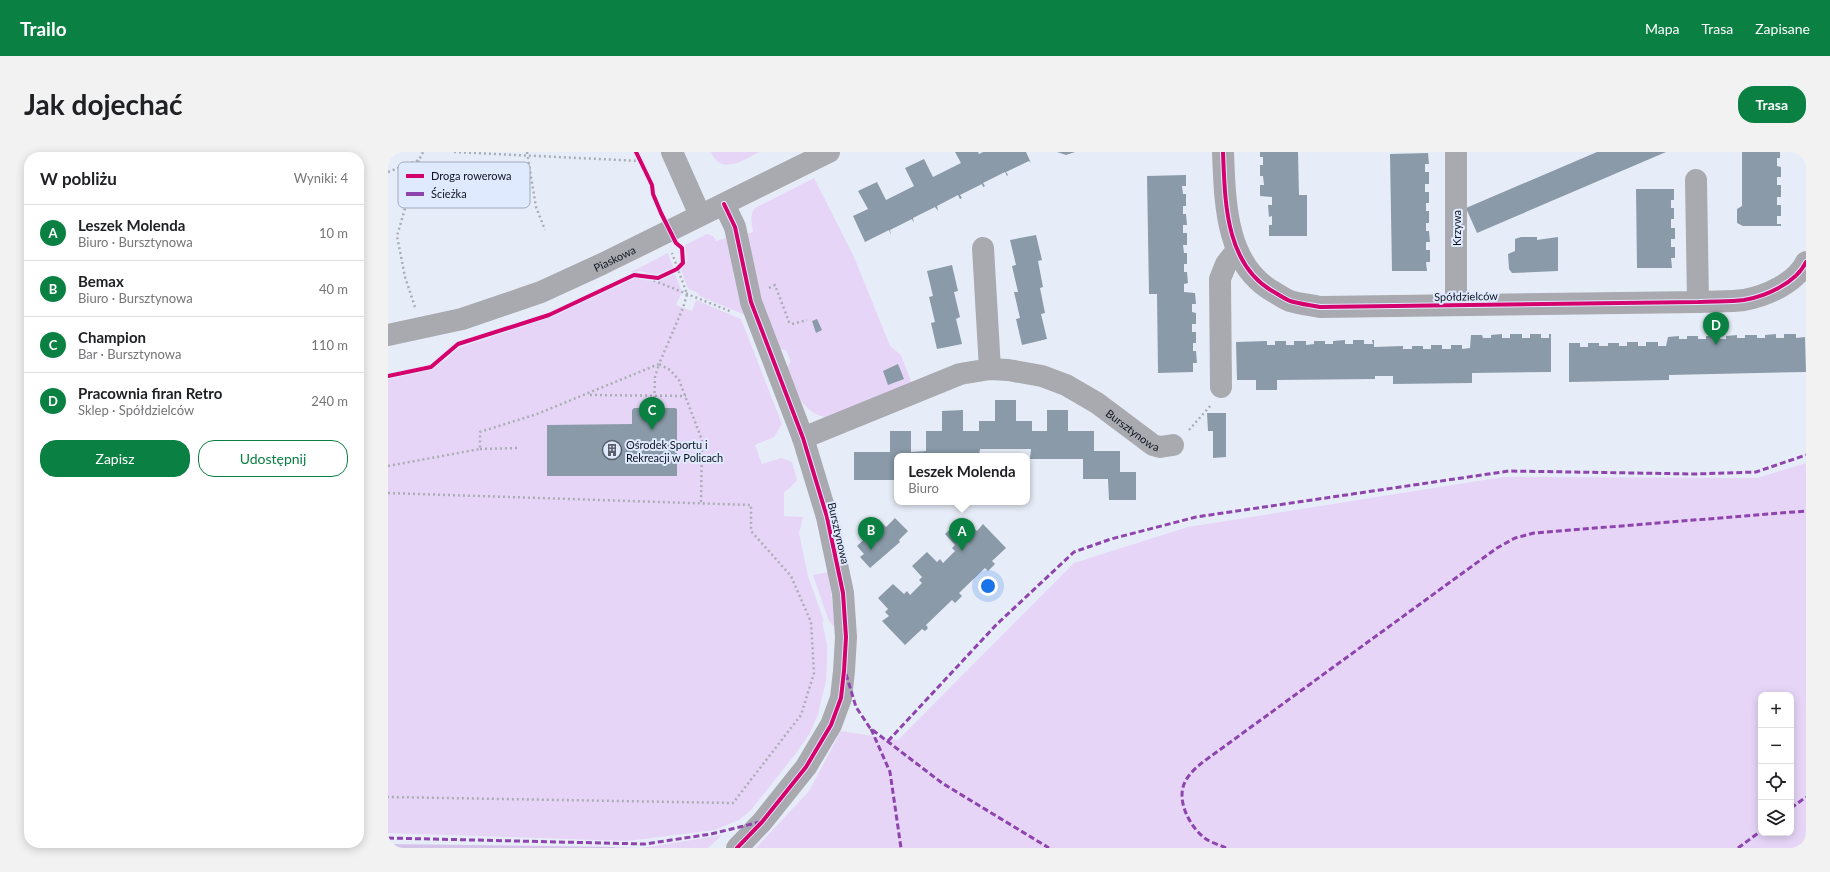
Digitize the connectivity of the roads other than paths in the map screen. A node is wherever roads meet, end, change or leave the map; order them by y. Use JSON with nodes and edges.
{"nodes":[{"id":1,"x":672,"y":152,"type":"edge"},
{"id":2,"x":829,"y":152,"type":"edge"},
{"id":3,"x":1223,"y":152,"type":"edge"},
{"id":4,"x":1456,"y":152,"type":"edge"},
{"id":5,"x":1696,"y":180,"type":"dead end"},
{"id":6,"x":724,"y":204,"type":"junction"},
{"id":7,"x":700,"y":215,"type":"junction"},
{"id":8,"x":983,"y":248,"type":"dead end"},
{"id":9,"x":1237,"y":250,"type":"junction"},
{"id":10,"x":1805,"y":265,"type":"edge"},
{"id":11,"x":1698,"y":302,"type":"junction"},
{"id":12,"x":1456,"y":305,"type":"junction"},
{"id":13,"x":388,"y":335,"type":"edge"},
{"id":14,"x":990,"y":369,"type":"junction"},
{"id":15,"x":1221,"y":387,"type":"road end"},
{"id":16,"x":803,"y":438,"type":"junction"},
{"id":17,"x":1173,"y":445,"type":"road end"},
{"id":18,"x":737,"y":848,"type":"edge"}],
"edges":[{"from":1,"to":7,"type":"street"},
{"from":2,"to":6,"type":"street","name":"Piaskowa"},
{"from":3,"to":9,"type":"street","name":"Spółdzielców"},
{"from":4,"to":12,"type":"street","name":"Krzywa"},
{"from":5,"to":11,"type":"street"},
{"from":6,"to":7,"type":"street","name":"Piaskowa"},
{"from":6,"to":16,"type":"street","name":"Bursztynowa"},
{"from":7,"to":13,"type":"street","name":"Piaskowa"},
{"from":8,"to":14,"type":"street"},
{"from":9,"to":12,"type":"street","name":"Spółdzielców"},
{"from":9,"to":15,"type":"street"},
{"from":10,"to":11,"type":"street","name":"Spółdzielców"},
{"from":11,"to":12,"type":"street","name":"Spółdzielców"},
{"from":14,"to":16,"type":"street","name":"Bursztynowa"},
{"from":14,"to":17,"type":"street","name":"Bursztynowa"},
{"from":16,"to":18,"type":"street","name":"Bursztynowa"}]}
